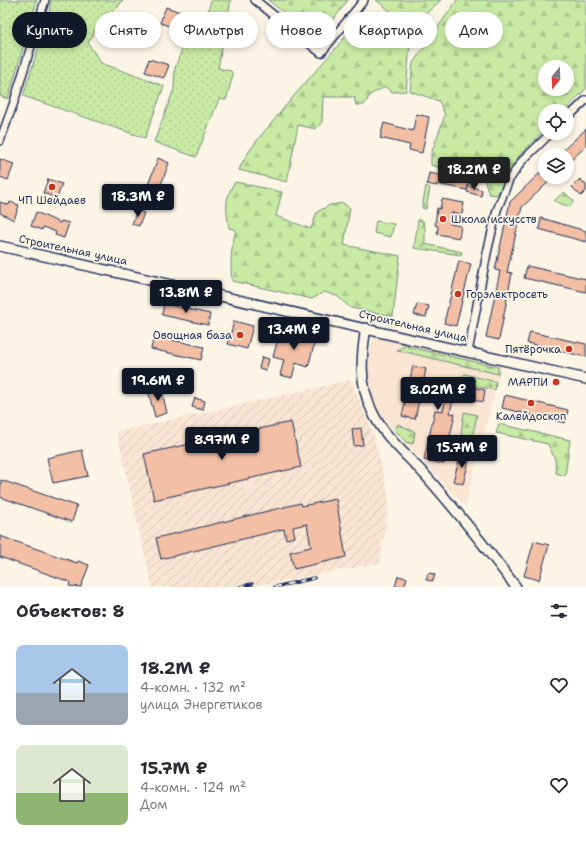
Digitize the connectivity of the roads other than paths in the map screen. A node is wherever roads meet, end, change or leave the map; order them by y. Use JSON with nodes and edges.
{"nodes":[{"id":1,"x":45,"y":0,"type":"edge"},
{"id":2,"x":255,"y":0,"type":"edge"},
{"id":3,"x":364,"y":0,"type":"edge"},
{"id":4,"x":586,"y":100,"type":"edge"},
{"id":5,"x":574,"y":111,"type":"edge"},
{"id":6,"x":544,"y":140,"type":"edge"},
{"id":7,"x":0,"y":141,"type":"edge"},
{"id":8,"x":0,"y":246,"type":"edge"},
{"id":9,"x":366,"y":328,"type":"junction"},
{"id":10,"x":468,"y":352,"type":"junction"},
{"id":11,"x":586,"y":379,"type":"edge"},
{"id":12,"x":516,"y":587,"type":"edge"}],
"edges":[{"from":1,"to":7,"type":"street"},
{"from":2,"to":3,"type":"street"},
{"from":4,"to":5,"type":"street"},
{"from":6,"to":10,"type":"street"},
{"from":8,"to":9,"type":"street","name":"Строительная улица"},
{"from":9,"to":10,"type":"street","name":"Строительная улица"},
{"from":9,"to":12,"type":"street"},
{"from":10,"to":11,"type":"street","name":"Строительная улица"}]}
